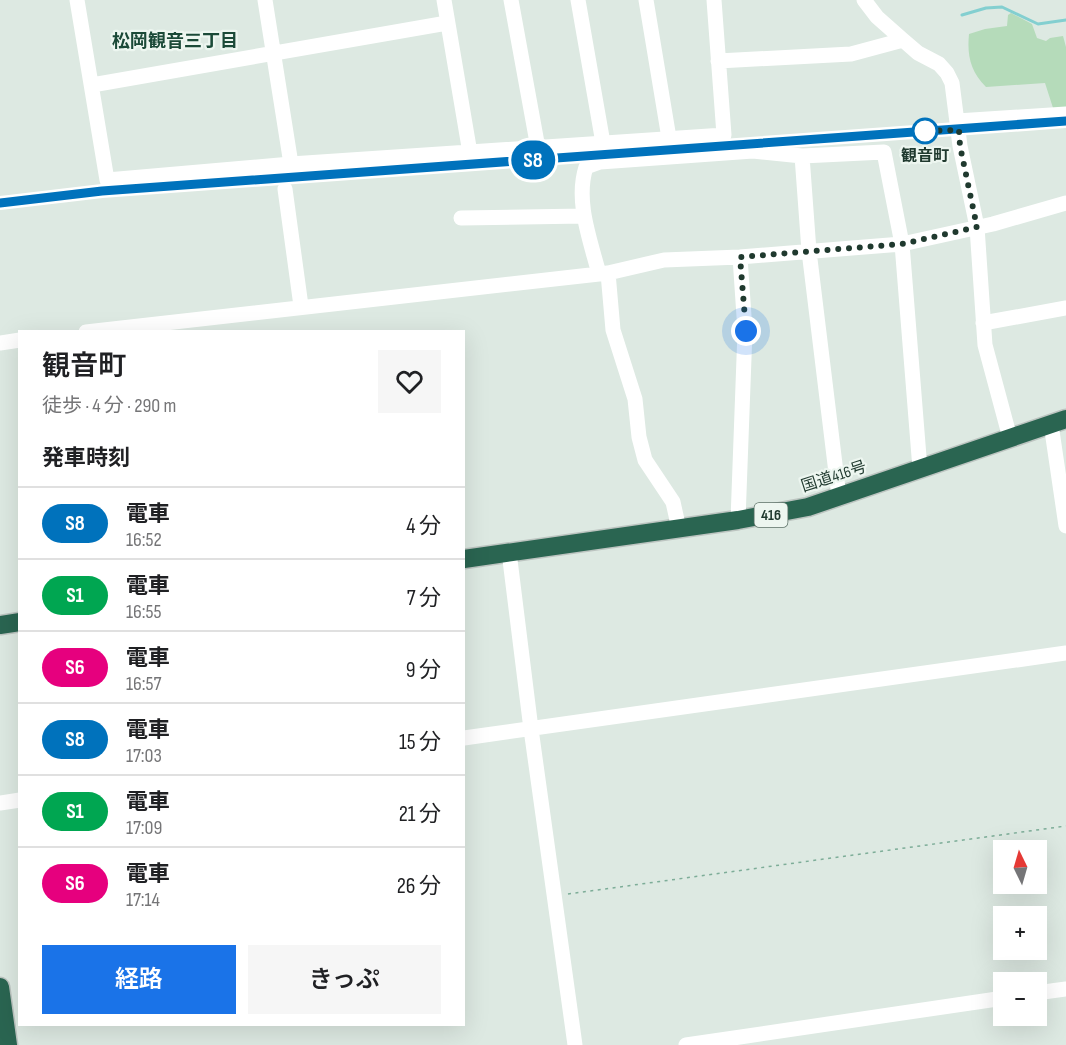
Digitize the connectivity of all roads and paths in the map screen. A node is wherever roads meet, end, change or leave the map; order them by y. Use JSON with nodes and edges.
{"nodes":[{"id":1,"x":77,"y":0,"type":"edge"},
{"id":2,"x":265,"y":0,"type":"edge"},
{"id":3,"x":444,"y":0,"type":"edge"},
{"id":4,"x":511,"y":0,"type":"edge"},
{"id":5,"x":578,"y":0,"type":"edge"},
{"id":6,"x":646,"y":0,"type":"edge"},
{"id":7,"x":714,"y":0,"type":"edge"},
{"id":8,"x":864,"y":0,"type":"edge"},
{"id":9,"x":447,"y":23,"type":"junction"},
{"id":10,"x":903,"y":40,"type":"junction"},
{"id":11,"x":274,"y":52,"type":"junction"},
{"id":12,"x":718,"y":61,"type":"junction"},
{"id":13,"x":92,"y":85,"type":"junction"},
{"id":14,"x":1066,"y":114,"type":"edge"},
{"id":15,"x":957,"y":121,"type":"junction"},
{"id":16,"x":669,"y":138,"type":"junction"},
{"id":17,"x":603,"y":143,"type":"junction"},
{"id":18,"x":538,"y":148,"type":"junction"},
{"id":19,"x":470,"y":153,"type":"junction"},
{"id":20,"x":802,"y":156,"type":"junction"},
{"id":21,"x":291,"y":164,"type":"junction"},
{"id":22,"x":285,"y":189,"type":"dead end"},
{"id":23,"x":1066,"y":203,"type":"edge"},
{"id":24,"x":584,"y":216,"type":"junction"},
{"id":25,"x":461,"y":218,"type":"dead end"},
{"id":26,"x":977,"y":227,"type":"junction"},
{"id":27,"x":902,"y":244,"type":"junction"},
{"id":28,"x":809,"y":251,"type":"junction"},
{"id":29,"x":740,"y":257,"type":"junction"},
{"id":30,"x":603,"y":273,"type":"junction"},
{"id":31,"x":301,"y":306,"type":"junction"},
{"id":32,"x":1066,"y":308,"type":"edge"},
{"id":33,"x":983,"y":323,"type":"junction"},
{"id":34,"x":103,"y":330,"type":"edge"},
{"id":35,"x":18,"y":340,"type":"edge"},
{"id":36,"x":0,"y":343,"type":"edge"},
{"id":37,"x":1061,"y":426,"type":"edge"},
{"id":38,"x":1010,"y":438,"type":"junction"},
{"id":39,"x":920,"y":469,"type":"junction"},
{"id":40,"x":839,"y":497,"type":"junction"},
{"id":41,"x":738,"y":520,"type":"junction"},
{"id":42,"x":1066,"y":526,"type":"edge"},
{"id":43,"x":680,"y":529,"type":"junction"},
{"id":44,"x":509,"y":552,"type":"junction"},
{"id":45,"x":465,"y":559,"type":"edge"},
{"id":46,"x":18,"y":622,"type":"edge"},
{"id":47,"x":0,"y":625,"type":"edge"},
{"id":48,"x":1066,"y":653,"type":"edge"},
{"id":49,"x":531,"y":729,"type":"junction"},
{"id":50,"x":465,"y":738,"type":"edge"},
{"id":51,"x":18,"y":801,"type":"edge"},
{"id":52,"x":0,"y":803,"type":"edge"},
{"id":53,"x":1066,"y":826,"type":"edge"},
{"id":54,"x":555,"y":896,"type":"junction"},
{"id":55,"x":0,"y":987,"type":"edge"},
{"id":56,"x":1066,"y":989,"type":"edge"},
{"id":57,"x":1047,"y":992,"type":"edge"},
{"id":58,"x":993,"y":1000,"type":"edge"},
{"id":59,"x":8,"y":1045,"type":"edge"},
{"id":60,"x":575,"y":1045,"type":"edge"},
{"id":61,"x":686,"y":1045,"type":"edge"}],
"edges":[{"from":1,"to":13,"type":"street"},
{"from":2,"to":11,"type":"street"},
{"from":3,"to":9,"type":"street"},
{"from":4,"to":18,"type":"street"},
{"from":5,"to":17,"type":"street"},
{"from":6,"to":16,"type":"street"},
{"from":7,"to":12,"type":"street"},
{"from":8,"to":10,"type":"street"},
{"from":9,"to":11,"type":"street"},
{"from":9,"to":19,"type":"street"},
{"from":10,"to":12,"type":"street"},
{"from":10,"to":15,"type":"street"},
{"from":11,"to":13,"type":"street"},
{"from":11,"to":21,"type":"street"},
{"from":12,"to":16,"type":"street"},
{"from":13,"to":21,"type":"street"},
{"from":14,"to":15,"type":"street"},
{"from":15,"to":26,"type":"street"},
{"from":16,"to":17,"type":"street"},
{"from":17,"to":18,"type":"street"},
{"from":18,"to":19,"type":"street"},
{"from":19,"to":21,"type":"street"},
{"from":20,"to":24,"type":"street"},
{"from":20,"to":27,"type":"street"},
{"from":20,"to":28,"type":"street"},
{"from":22,"to":31,"type":"street"},
{"from":23,"to":26,"type":"street"},
{"from":24,"to":25,"type":"street"},
{"from":24,"to":30,"type":"street"},
{"from":26,"to":27,"type":"street"},
{"from":26,"to":33,"type":"street"},
{"from":27,"to":28,"type":"street"},
{"from":27,"to":39,"type":"street"},
{"from":28,"to":29,"type":"street"},
{"from":28,"to":40,"type":"street"},
{"from":29,"to":30,"type":"street"},
{"from":29,"to":41,"type":"street"},
{"from":30,"to":31,"type":"street"},
{"from":30,"to":43,"type":"street"},
{"from":31,"to":34,"type":"street"},
{"from":32,"to":33,"type":"street"},
{"from":33,"to":38,"type":"street"},
{"from":35,"to":36,"type":"street"},
{"from":37,"to":38,"type":"highway","name":"国道416号","number":"416"},
{"from":37,"to":42,"type":"street"},
{"from":38,"to":39,"type":"highway","name":"国道416号","number":"416"},
{"from":39,"to":40,"type":"highway","name":"国道416号","number":"416"},
{"from":40,"to":41,"type":"highway","name":"国道416号","number":"416"},
{"from":41,"to":43,"type":"highway","name":"国道416号","number":"416"},
{"from":43,"to":44,"type":"highway","name":"国道416号","number":"416"},
{"from":44,"to":45,"type":"highway","name":"国道416号","number":"416"},
{"from":44,"to":49,"type":"street"},
{"from":46,"to":47,"type":"highway"},
{"from":48,"to":49,"type":"street"},
{"from":49,"to":50,"type":"street"},
{"from":49,"to":54,"type":"street"},
{"from":51,"to":52,"type":"street"},
{"from":53,"to":54,"type":"path"},
{"from":54,"to":60,"type":"street"},
{"from":55,"to":59,"type":"highway"},
{"from":56,"to":57,"type":"street"},
{"from":58,"to":61,"type":"street"}]}
